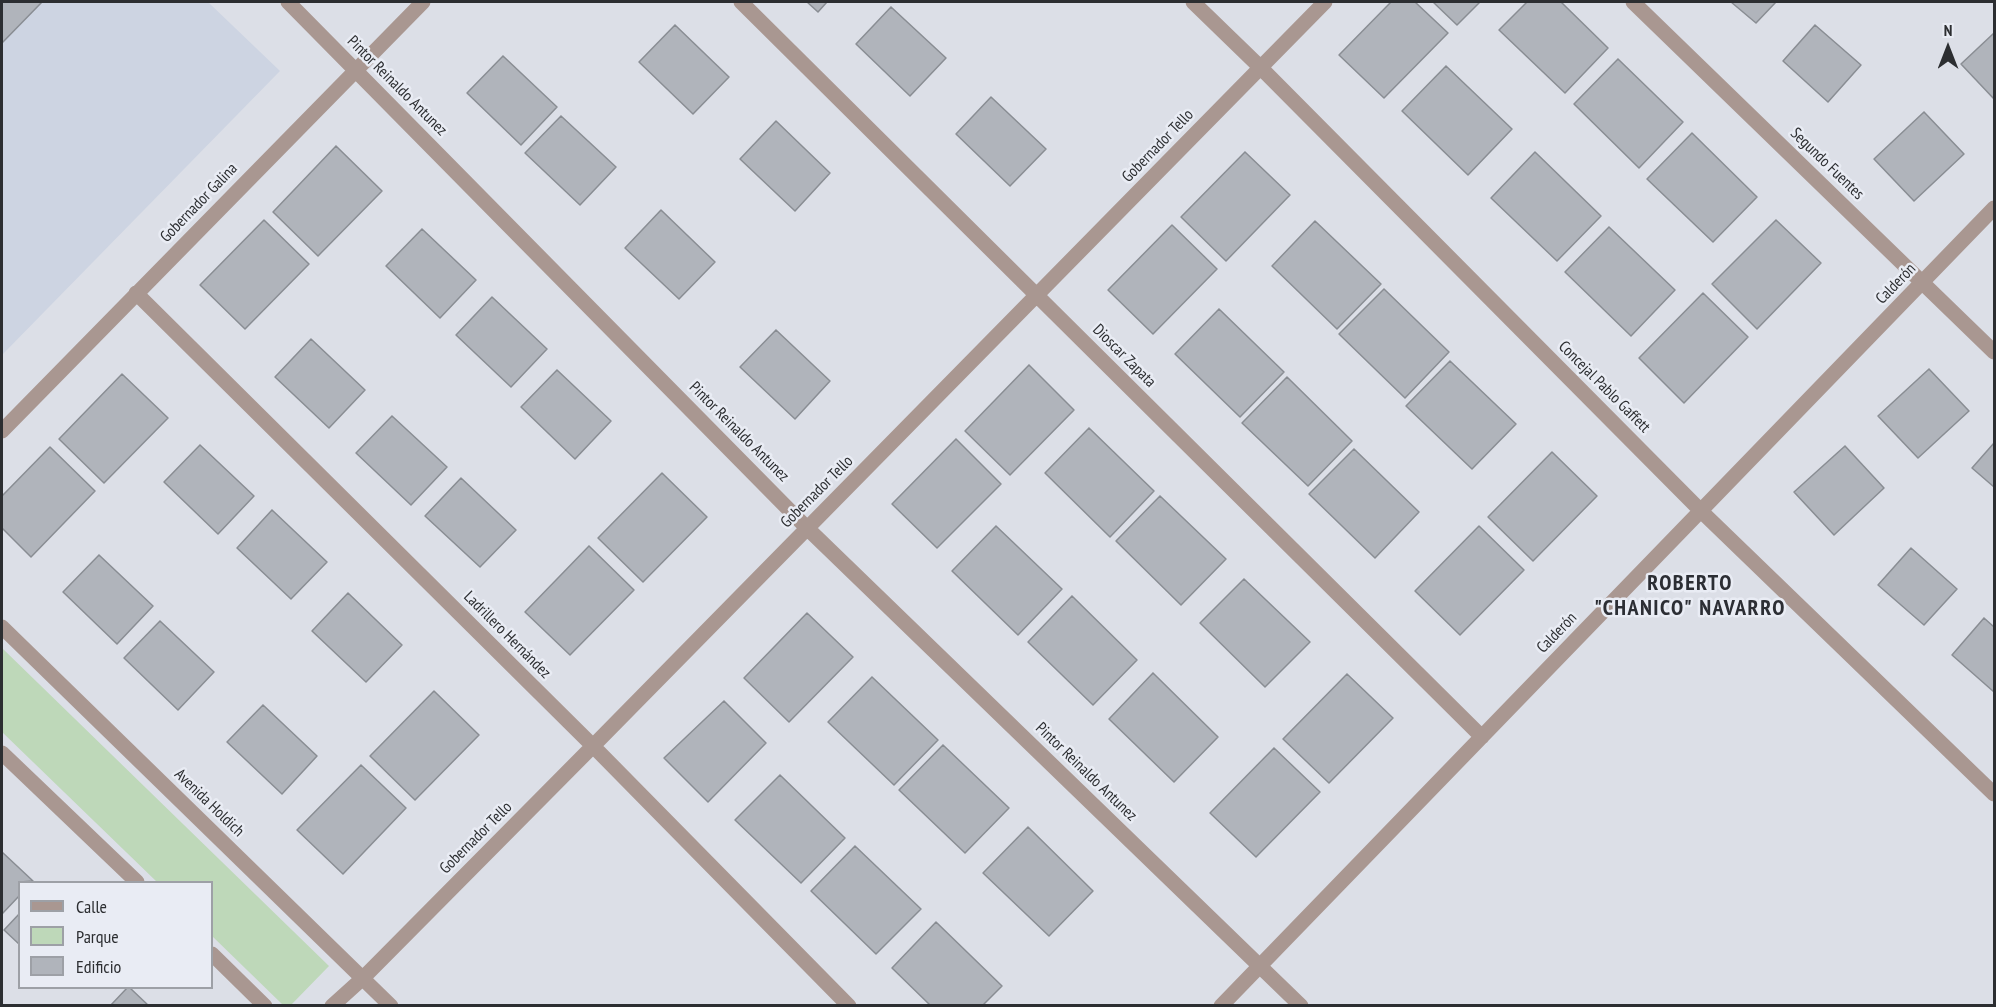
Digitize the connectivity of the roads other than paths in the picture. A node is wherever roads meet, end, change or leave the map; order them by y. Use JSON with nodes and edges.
{"nodes":[{"id":1,"x":288,"y":2,"type":"edge"},
{"id":2,"x":423,"y":2,"type":"edge"},
{"id":3,"x":741,"y":2,"type":"edge"},
{"id":4,"x":1193,"y":2,"type":"edge"},
{"id":5,"x":1325,"y":2,"type":"edge"},
{"id":6,"x":1633,"y":2,"type":"edge"},
{"id":7,"x":1260,"y":67,"type":"junction"},
{"id":8,"x":356,"y":70,"type":"junction"},
{"id":9,"x":1995,"y":208,"type":"edge"},
{"id":10,"x":1923,"y":282,"type":"junction"},
{"id":11,"x":136,"y":293,"type":"junction"},
{"id":12,"x":1037,"y":295,"type":"junction"},
{"id":13,"x":1995,"y":352,"type":"edge"},
{"id":14,"x":2,"y":431,"type":"edge"},
{"id":15,"x":1701,"y":511,"type":"junction"},
{"id":16,"x":807,"y":528,"type":"junction"},
{"id":17,"x":2,"y":627,"type":"edge"},
{"id":18,"x":1482,"y":737,"type":"junction"},
{"id":19,"x":593,"y":746,"type":"junction"},
{"id":20,"x":2,"y":753,"type":"edge"},
{"id":21,"x":1995,"y":794,"type":"edge"},
{"id":22,"x":136,"y":881,"type":"edge"},
{"id":23,"x":213,"y":955,"type":"edge"},
{"id":24,"x":1260,"y":965,"type":"junction"},
{"id":25,"x":363,"y":978,"type":"junction"},
{"id":26,"x":265,"y":1005,"type":"edge"},
{"id":27,"x":332,"y":1005,"type":"edge"},
{"id":28,"x":391,"y":1005,"type":"edge"},
{"id":29,"x":849,"y":1005,"type":"edge"},
{"id":30,"x":1221,"y":1005,"type":"edge"},
{"id":31,"x":1301,"y":1005,"type":"edge"}],
"edges":[{"from":1,"to":8,"type":"street","name":"Pintor Reinaldo Antunez"},
{"from":2,"to":8,"type":"street","name":"Gobernador Galina"},
{"from":3,"to":12,"type":"street","name":"Dioscar Zapata"},
{"from":4,"to":7,"type":"street","name":"Concejal Pablo Gaffett"},
{"from":5,"to":7,"type":"street","name":"Gobernador Tello"},
{"from":6,"to":10,"type":"street","name":"Segundo Fuentes"},
{"from":7,"to":12,"type":"street","name":"Gobernador Tello"},
{"from":7,"to":15,"type":"street","name":"Concejal Pablo Gaffett"},
{"from":8,"to":11,"type":"street","name":"Gobernador Galina"},
{"from":8,"to":16,"type":"street","name":"Pintor Reinaldo Antunez"},
{"from":9,"to":10,"type":"street","name":"Calderón"},
{"from":10,"to":13,"type":"street","name":"Segundo Fuentes"},
{"from":10,"to":15,"type":"street","name":"Calderón"},
{"from":11,"to":14,"type":"street","name":"Gobernador Galina"},
{"from":11,"to":19,"type":"street","name":"Ladrillero Hernández"},
{"from":12,"to":16,"type":"street","name":"Gobernador Tello"},
{"from":12,"to":18,"type":"street","name":"Dioscar Zapata"},
{"from":15,"to":18,"type":"street","name":"Calderón"},
{"from":15,"to":21,"type":"street","name":"Concejal Pablo Gaffett"},
{"from":16,"to":19,"type":"street","name":"Gobernador Tello"},
{"from":16,"to":24,"type":"street","name":"Pintor Reinaldo Antunez"},
{"from":17,"to":25,"type":"street","name":"Avenida Holdich"},
{"from":18,"to":24,"type":"street","name":"Calderón"},
{"from":19,"to":25,"type":"street","name":"Gobernador Tello"},
{"from":19,"to":29,"type":"street","name":"Ladrillero Hernández"},
{"from":20,"to":22,"type":"street"},
{"from":23,"to":26,"type":"street"},
{"from":24,"to":30,"type":"street","name":"Calderón"},
{"from":24,"to":31,"type":"street","name":"Pintor Reinaldo Antunez"},
{"from":25,"to":27,"type":"street","name":"Gobernador Tello"},
{"from":25,"to":28,"type":"street","name":"Avenida Holdich"}]}
